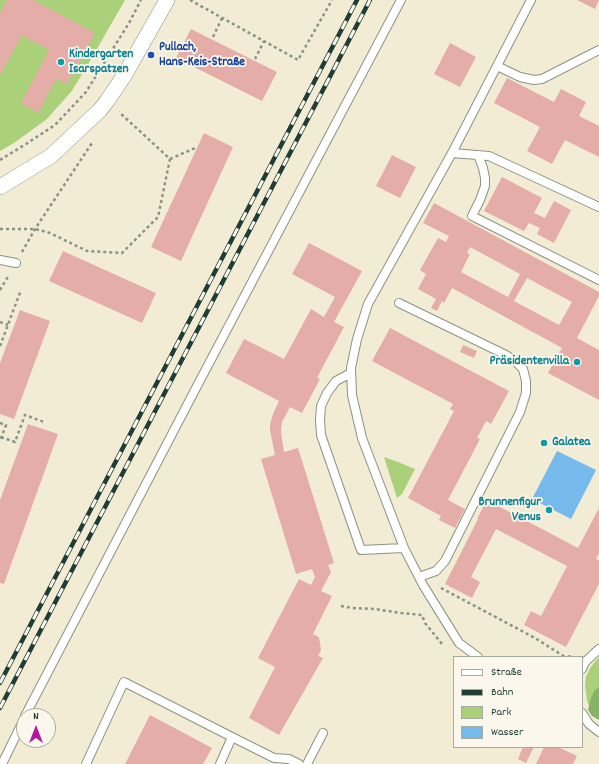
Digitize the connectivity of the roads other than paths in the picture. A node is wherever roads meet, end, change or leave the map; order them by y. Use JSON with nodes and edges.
{"nodes":[{"id":1,"x":167,"y":0,"type":"edge"},
{"id":2,"x":401,"y":0,"type":"edge"},
{"id":3,"x":531,"y":0,"type":"edge"},
{"id":4,"x":599,"y":50,"type":"edge"},
{"id":5,"x":497,"y":66,"type":"junction"},
{"id":6,"x":452,"y":153,"type":"junction"},
{"id":7,"x":478,"y":155,"type":"junction"},
{"id":8,"x":0,"y":187,"type":"edge"},
{"id":9,"x":599,"y":207,"type":"edge"},
{"id":10,"x":0,"y":260,"type":"edge"},
{"id":11,"x":16,"y":263,"type":"road end"},
{"id":12,"x":599,"y":280,"type":"edge"},
{"id":13,"x":399,"y":303,"type":"dead end"},
{"id":14,"x":351,"y":373,"type":"junction"},
{"id":15,"x":404,"y":548,"type":"junction"},
{"id":16,"x":419,"y":577,"type":"junction"},
{"id":17,"x":599,"y":649,"type":"edge"},
{"id":18,"x":477,"y":656,"type":"edge"},
{"id":19,"x":583,"y":665,"type":"edge"},
{"id":20,"x":30,"y":708,"type":"edge"},
{"id":21,"x":586,"y":722,"type":"edge"},
{"id":22,"x":599,"y":732,"type":"edge"},
{"id":23,"x":323,"y":733,"type":"dead end"},
{"id":24,"x":16,"y":735,"type":"edge"},
{"id":25,"x":232,"y":737,"type":"junction"},
{"id":26,"x":273,"y":761,"type":"edge"},
{"id":27,"x":2,"y":764,"type":"edge"},
{"id":28,"x":86,"y":764,"type":"edge"},
{"id":29,"x":220,"y":764,"type":"edge"},
{"id":30,"x":299,"y":764,"type":"edge"},
{"id":31,"x":307,"y":764,"type":"edge"}],
"edges":[{"from":1,"to":8,"type":"street"},
{"from":2,"to":20,"type":"lane"},
{"from":3,"to":5,"type":"lane"},
{"from":4,"to":5,"type":"lane"},
{"from":5,"to":6,"type":"lane"},
{"from":6,"to":7,"type":"lane"},
{"from":6,"to":14,"type":"lane"},
{"from":7,"to":9,"type":"lane"},
{"from":7,"to":12,"type":"lane"},
{"from":10,"to":11,"type":"lane"},
{"from":13,"to":16,"type":"lane"},
{"from":14,"to":15,"type":"lane"},
{"from":14,"to":15,"type":"lane"},
{"from":15,"to":16,"type":"lane"},
{"from":16,"to":18,"type":"lane"},
{"from":17,"to":19,"type":"lane"},
{"from":21,"to":22,"type":"lane"},
{"from":23,"to":31,"type":"lane"},
{"from":24,"to":27,"type":"lane"},
{"from":25,"to":26,"type":"lane"},
{"from":25,"to":28,"type":"lane"},
{"from":25,"to":29,"type":"lane"},
{"from":26,"to":30,"type":"lane"}]}
